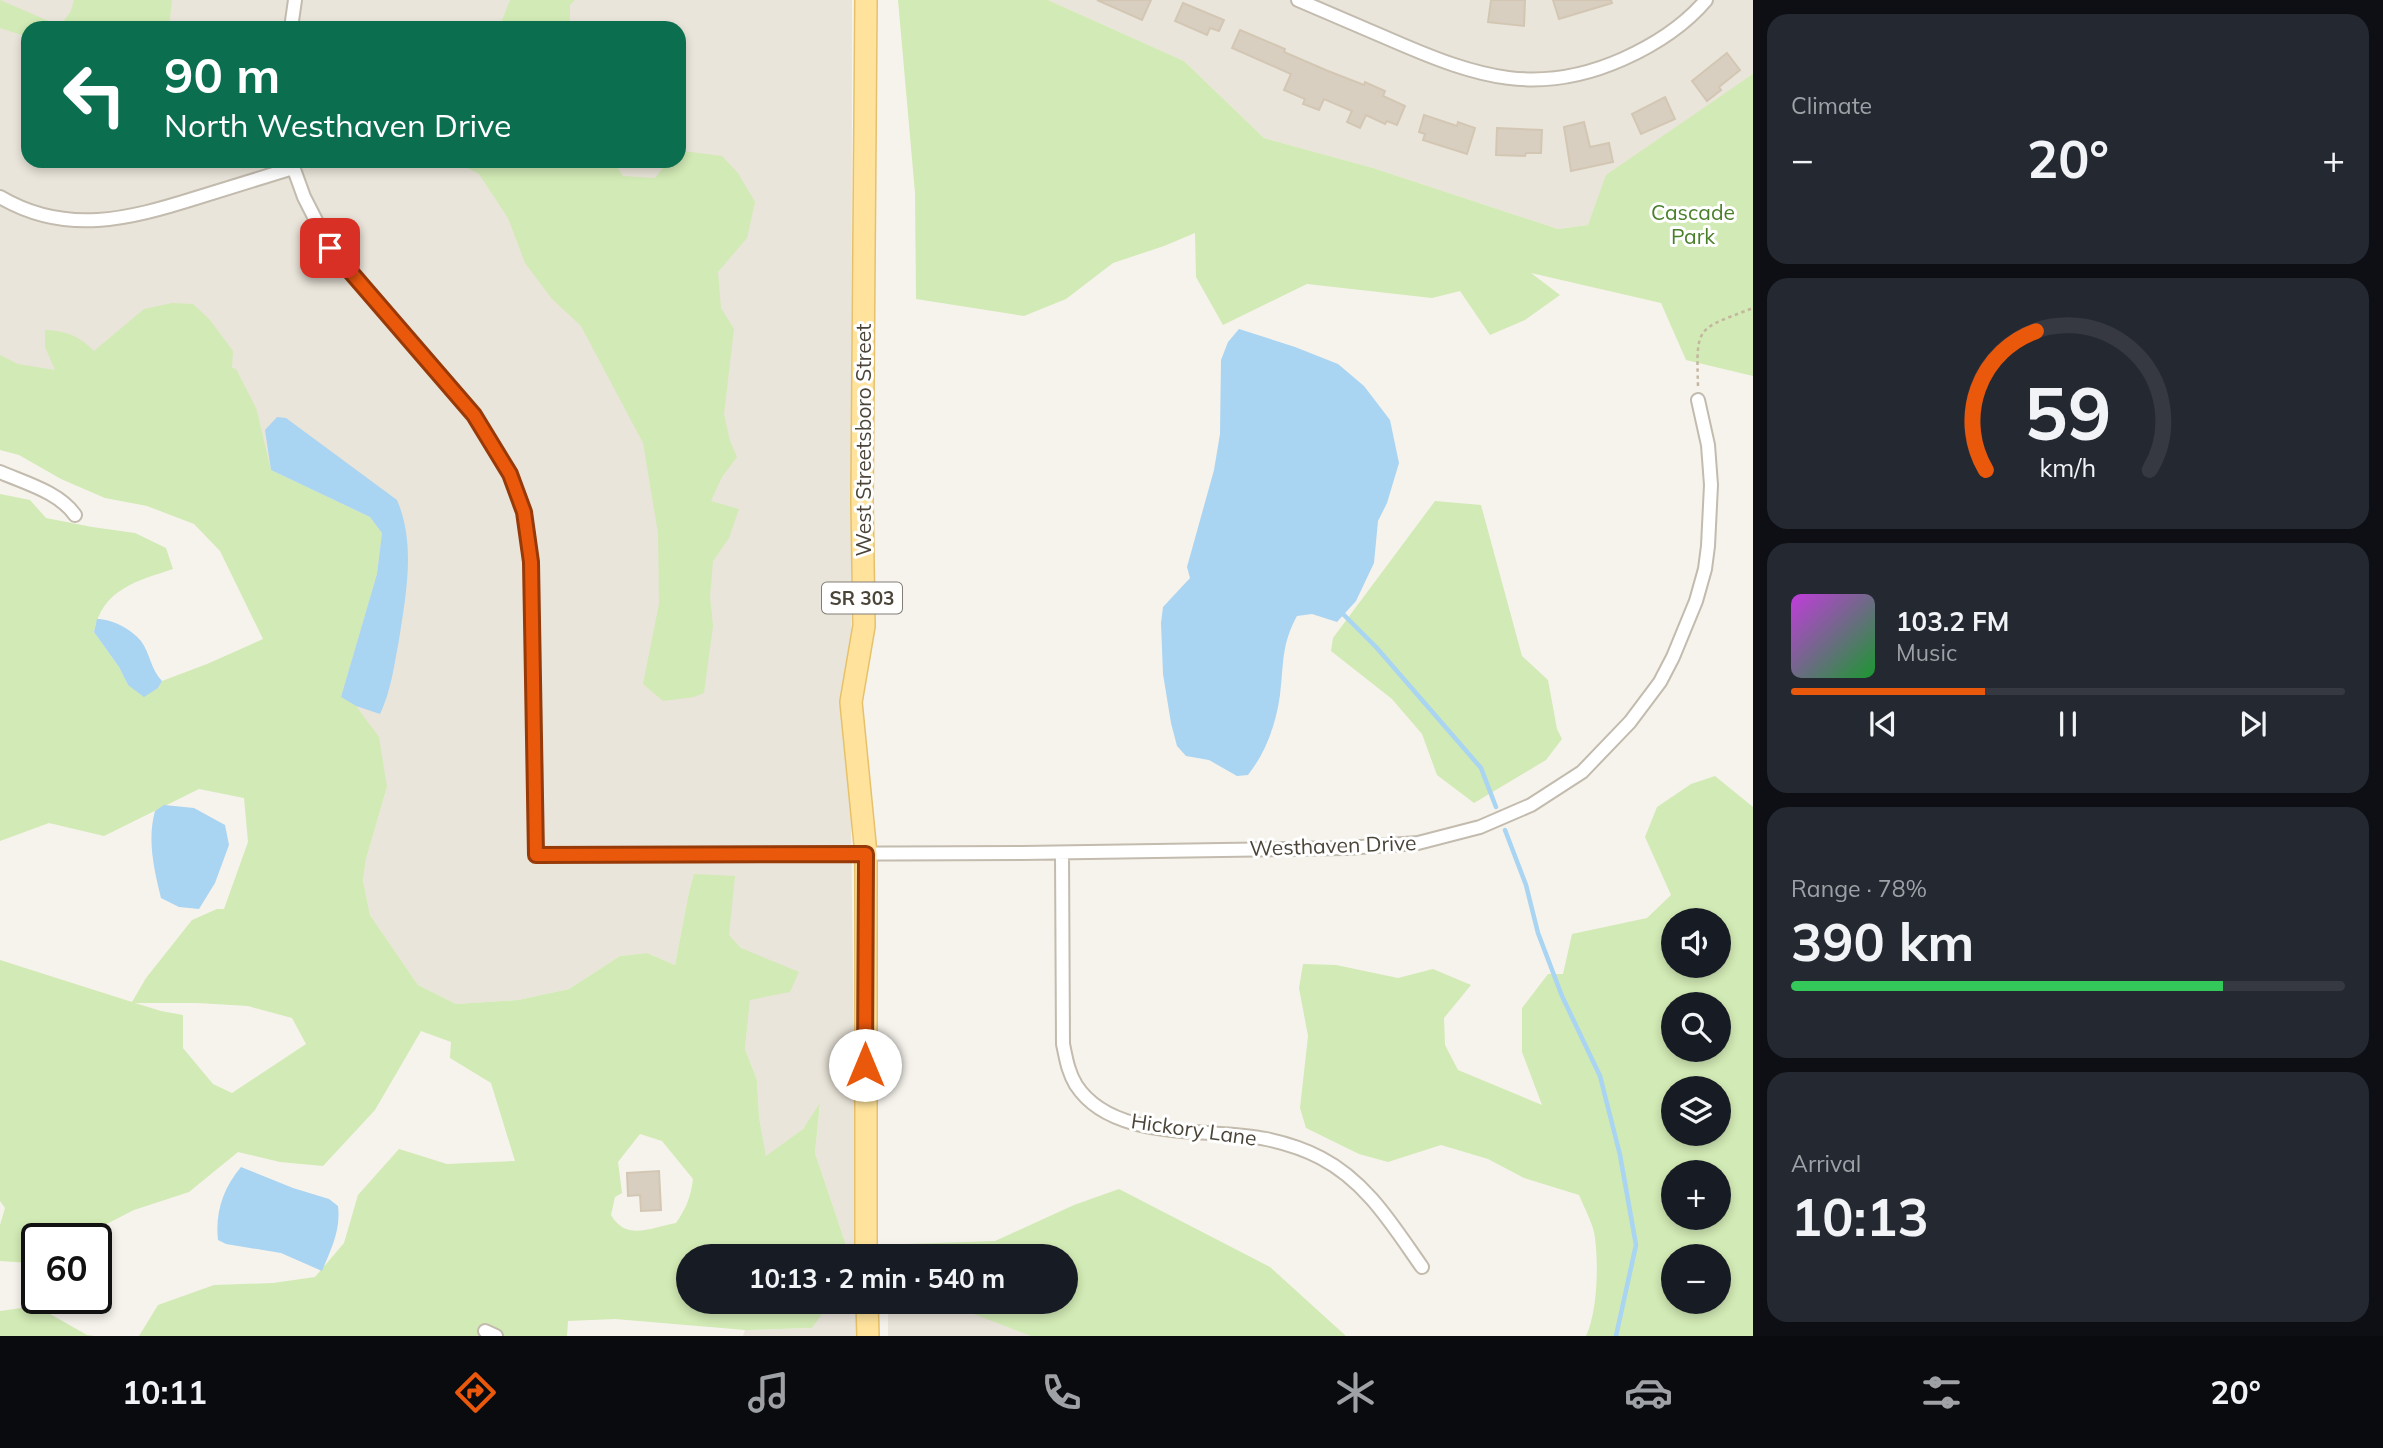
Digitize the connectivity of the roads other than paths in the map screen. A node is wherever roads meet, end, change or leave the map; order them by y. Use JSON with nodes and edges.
{"nodes":[{"id":1,"x":295,"y":0,"type":"edge"},
{"id":2,"x":866,"y":0,"type":"edge"},
{"id":3,"x":1297,"y":0,"type":"edge"},
{"id":4,"x":1706,"y":0,"type":"edge"},
{"id":5,"x":292,"y":21,"type":"edge"},
{"id":6,"x":280,"y":168,"type":"edge"},
{"id":7,"x":293,"y":168,"type":"edge"},
{"id":8,"x":0,"y":197,"type":"edge"},
{"id":9,"x":1698,"y":400,"type":"road end"},
{"id":10,"x":0,"y":472,"type":"edge"},
{"id":11,"x":75,"y":515,"type":"dead end"},
{"id":12,"x":1062,"y":853,"type":"junction"},
{"id":13,"x":866,"y":854,"type":"junction"},
{"id":14,"x":866,"y":1244,"type":"edge"},
{"id":15,"x":1422,"y":1267,"type":"dead end"},
{"id":16,"x":867,"y":1314,"type":"edge"},
{"id":17,"x":868,"y":1336,"type":"edge"}],
"edges":[{"from":1,"to":5,"type":"street"},
{"from":2,"to":13,"type":"main road","name":"West Streetsboro Street","number":"SR 303"},
{"from":3,"to":4,"type":"street"},
{"from":6,"to":8,"type":"street"},
{"from":7,"to":13,"type":"street","name":"Westhaven Drive"},
{"from":9,"to":12,"type":"street","name":"Westhaven Drive"},
{"from":10,"to":11,"type":"street"},
{"from":12,"to":13,"type":"street","name":"Westhaven Drive"},
{"from":12,"to":15,"type":"street","name":"Hickory Lane"},
{"from":13,"to":14,"type":"main road","name":"West Streetsboro Street","number":"SR 303"},
{"from":16,"to":17,"type":"main road"}]}
